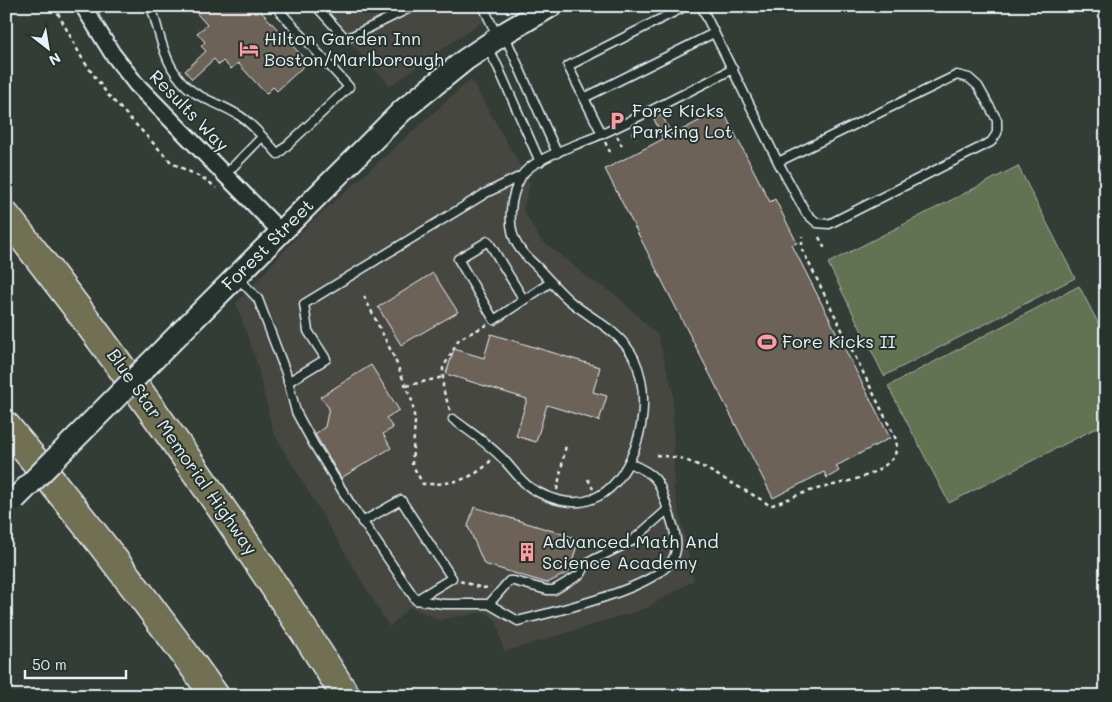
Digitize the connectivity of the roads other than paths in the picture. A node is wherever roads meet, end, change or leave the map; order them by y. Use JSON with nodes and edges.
{"nodes":[{"id":1,"x":82,"y":6,"type":"edge"},
{"id":2,"x":150,"y":6,"type":"edge"},
{"id":3,"x":275,"y":6,"type":"edge"},
{"id":4,"x":316,"y":6,"type":"edge"},
{"id":5,"x":414,"y":6,"type":"edge"},
{"id":6,"x":483,"y":6,"type":"edge"},
{"id":7,"x":551,"y":6,"type":"edge"},
{"id":8,"x":686,"y":6,"type":"edge"},
{"id":9,"x":701,"y":6,"type":"edge"},
{"id":10,"x":714,"y":33,"type":"junction"},
{"id":11,"x":496,"y":39,"type":"junction"},
{"id":12,"x":733,"y":69,"type":"junction"},
{"id":13,"x":584,"y":98,"type":"junction"},
{"id":14,"x":602,"y":134,"type":"junction"},
{"id":15,"x":262,"y":137,"type":"junction"},
{"id":16,"x":557,"y":153,"type":"junction"},
{"id":17,"x":540,"y":162,"type":"junction"},
{"id":18,"x":778,"y":162,"type":"junction"},
{"id":19,"x":225,"y":175,"type":"junction"},
{"id":20,"x":522,"y":176,"type":"junction"},
{"id":21,"x":6,"y":216,"type":"edge"},
{"id":22,"x":281,"y":232,"type":"junction"},
{"id":23,"x":236,"y":277,"type":"junction"},
{"id":24,"x":551,"y":282,"type":"junction"},
{"id":25,"x":524,"y":300,"type":"junction"},
{"id":26,"x":288,"y":382,"type":"junction"},
{"id":27,"x":453,"y":419,"type":"road end"},
{"id":28,"x":6,"y":426,"type":"edge"},
{"id":29,"x":629,"y":463,"type":"junction"},
{"id":30,"x":11,"y":504,"type":"edge"},
{"id":31,"x":667,"y":510,"type":"junction"},
{"id":32,"x":362,"y":522,"type":"junction"},
{"id":33,"x":416,"y":600,"type":"junction"},
{"id":34,"x":489,"y":604,"type":"junction"},
{"id":35,"x":215,"y":696,"type":"edge"},
{"id":36,"x":346,"y":696,"type":"edge"}],
"edges":[{"from":1,"to":19,"type":"street","name":"Results Way"},
{"from":2,"to":15,"type":"lane"},
{"from":3,"to":15,"type":"lane"},
{"from":4,"to":5,"type":"lane"},
{"from":6,"to":11,"type":"lane"},
{"from":7,"to":11,"type":"main road","name":"Forest Street"},
{"from":8,"to":13,"type":"lane"},
{"from":9,"to":10,"type":"lane"},
{"from":10,"to":12,"type":"lane"},
{"from":10,"to":13,"type":"lane"},
{"from":11,"to":16,"type":"lane"},
{"from":11,"to":17,"type":"lane"},
{"from":11,"to":22,"type":"main road","name":"Forest Street"},
{"from":12,"to":14,"type":"lane"},
{"from":12,"to":18,"type":"lane"},
{"from":13,"to":14,"type":"lane"},
{"from":14,"to":16,"type":"lane"},
{"from":15,"to":19,"type":"lane"},
{"from":16,"to":17,"type":"lane"},
{"from":17,"to":20,"type":"lane"},
{"from":18,"to":18,"type":"lane"},
{"from":19,"to":22,"type":"street","name":"Results Way"},
{"from":20,"to":24,"type":"lane"},
{"from":20,"to":26,"type":"lane"},
{"from":21,"to":36,"type":"highway","name":"Blue Star Memorial Highway"},
{"from":22,"to":23,"type":"main road","name":"Forest Street"},
{"from":23,"to":26,"type":"lane"},
{"from":23,"to":30,"type":"main road","name":"Forest Street","bridge":true},
{"from":24,"to":25,"type":"lane"},
{"from":24,"to":29,"type":"lane"},
{"from":25,"to":25,"type":"lane"},
{"from":26,"to":32,"type":"lane"},
{"from":27,"to":29,"type":"lane"},
{"from":28,"to":35,"type":"highway"},
{"from":29,"to":31,"type":"lane"},
{"from":31,"to":34,"type":"lane"},
{"from":31,"to":34,"type":"lane"},
{"from":32,"to":33,"type":"lane"},
{"from":32,"to":33,"type":"lane"},
{"from":33,"to":34,"type":"lane"}]}
